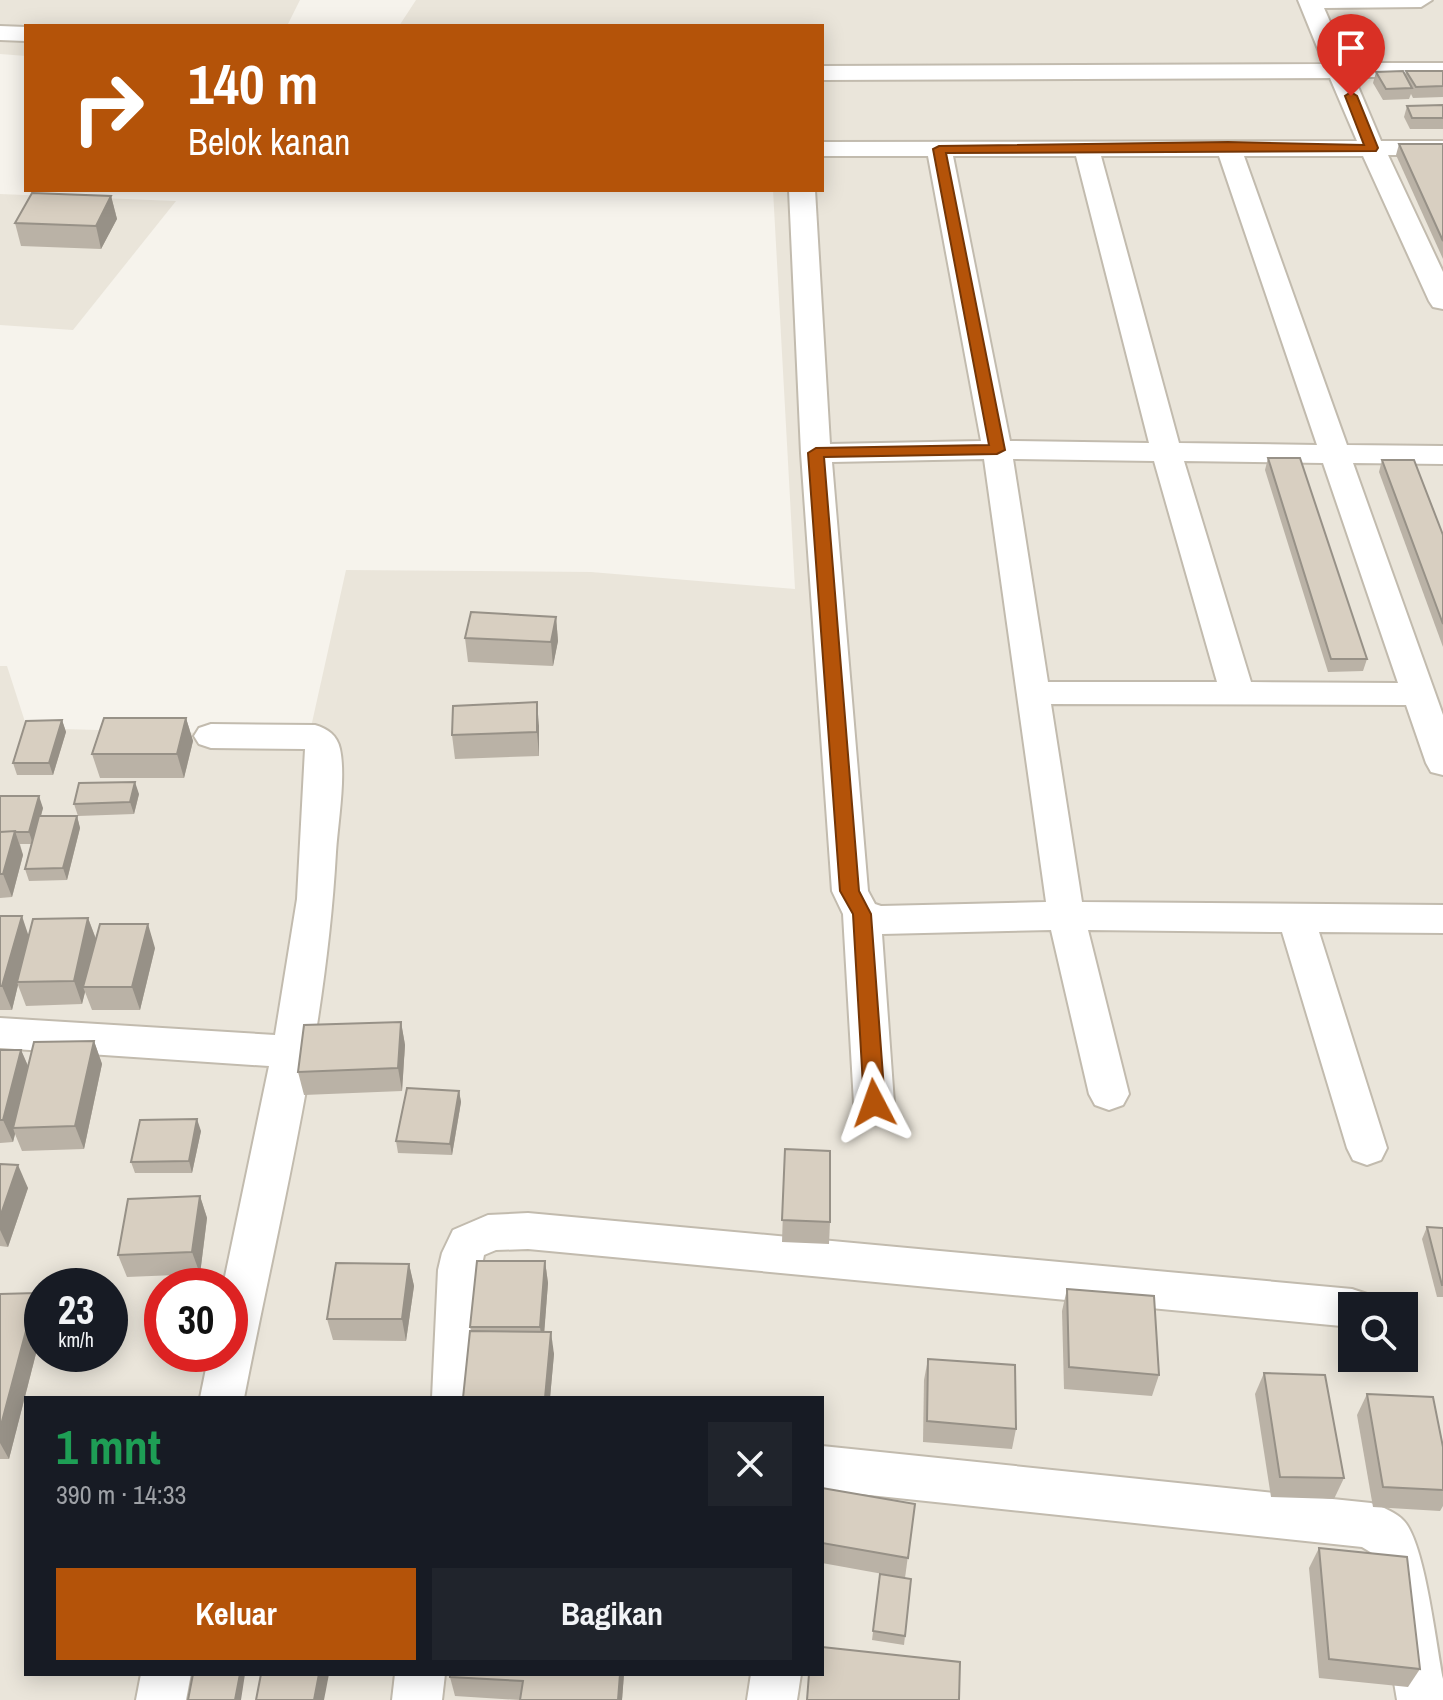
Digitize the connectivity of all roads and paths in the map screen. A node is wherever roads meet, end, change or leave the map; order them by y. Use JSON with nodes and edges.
{"nodes":[{"id":1,"x":1421,"y":0,"type":"edge"},
{"id":2,"x":1309,"y":1,"type":"edge"},
{"id":3,"x":0,"y":33,"type":"edge"},
{"id":4,"x":24,"y":34,"type":"edge"},
{"id":5,"x":1340,"y":70,"type":"junction"},
{"id":6,"x":1443,"y":70,"type":"edge"},
{"id":7,"x":824,"y":73,"type":"edge"},
{"id":8,"x":1228,"y":146,"type":"junction"},
{"id":9,"x":1372,"y":148,"type":"junction"},
{"id":10,"x":1443,"y":148,"type":"edge"},
{"id":11,"x":824,"y":149,"type":"edge"},
{"id":12,"x":939,"y":149,"type":"junction"},
{"id":13,"x":1087,"y":149,"type":"junction"},
{"id":14,"x":802,"y":192,"type":"edge"},
{"id":15,"x":1443,"y":301,"type":"edge"},
{"id":16,"x":997,"y":450,"type":"junction"},
{"id":17,"x":1166,"y":450,"type":"junction"},
{"id":18,"x":816,"y":453,"type":"junction"},
{"id":19,"x":1335,"y":454,"type":"junction"},
{"id":20,"x":1443,"y":455,"type":"edge"},
{"id":21,"x":1237,"y":692,"type":"junction"},
{"id":22,"x":1034,"y":693,"type":"junction"},
{"id":23,"x":1419,"y":694,"type":"junction"},
{"id":24,"x":211,"y":736,"type":"dead end"},
{"id":25,"x":1443,"y":763,"type":"edge"},
{"id":26,"x":862,"y":914,"type":"junction"},
{"id":27,"x":1066,"y":916,"type":"junction"},
{"id":28,"x":1296,"y":918,"type":"junction"},
{"id":29,"x":1443,"y":919,"type":"edge"},
{"id":30,"x":0,"y":1033,"type":"edge"},
{"id":31,"x":292,"y":1052,"type":"junction"},
{"id":32,"x":1109,"y":1094,"type":"dead end"},
{"id":33,"x":874,"y":1103,"type":"dead end"},
{"id":34,"x":1367,"y":1148,"type":"dead end"},
{"id":35,"x":1338,"y":1307,"type":"edge"},
{"id":36,"x":222,"y":1396,"type":"edge"},
{"id":37,"x":454,"y":1396,"type":"edge"},
{"id":38,"x":824,"y":1468,"type":"edge"},
{"id":39,"x":166,"y":1676,"type":"edge"},
{"id":40,"x":420,"y":1676,"type":"edge"},
{"id":41,"x":776,"y":1676,"type":"edge"},
{"id":42,"x":161,"y":1700,"type":"edge"},
{"id":43,"x":417,"y":1700,"type":"edge"},
{"id":44,"x":772,"y":1700,"type":"edge"},
{"id":45,"x":1422,"y":1700,"type":"edge"}],
"edges":[{"from":1,"to":2,"type":"street"},
{"from":2,"to":5,"type":"street"},
{"from":3,"to":4,"type":"street"},
{"from":5,"to":6,"type":"street"},
{"from":5,"to":7,"type":"street"},
{"from":5,"to":9,"type":"street"},
{"from":8,"to":9,"type":"street"},
{"from":8,"to":13,"type":"street"},
{"from":8,"to":19,"type":"street"},
{"from":9,"to":10,"type":"street"},
{"from":9,"to":15,"type":"street"},
{"from":11,"to":12,"type":"street"},
{"from":12,"to":13,"type":"street"},
{"from":12,"to":16,"type":"street"},
{"from":13,"to":17,"type":"street"},
{"from":14,"to":18,"type":"street"},
{"from":16,"to":17,"type":"street"},
{"from":16,"to":18,"type":"street"},
{"from":16,"to":22,"type":"street"},
{"from":17,"to":19,"type":"street"},
{"from":17,"to":21,"type":"street"},
{"from":18,"to":26,"type":"street"},
{"from":19,"to":20,"type":"street"},
{"from":19,"to":23,"type":"street"},
{"from":21,"to":22,"type":"street"},
{"from":21,"to":23,"type":"street"},
{"from":22,"to":27,"type":"street"},
{"from":23,"to":25,"type":"street"},
{"from":24,"to":31,"type":"street"},
{"from":26,"to":27,"type":"street"},
{"from":26,"to":33,"type":"street"},
{"from":27,"to":28,"type":"street"},
{"from":27,"to":32,"type":"street"},
{"from":28,"to":29,"type":"street"},
{"from":28,"to":34,"type":"street"},
{"from":30,"to":31,"type":"street"},
{"from":31,"to":36,"type":"street"},
{"from":35,"to":37,"type":"street"},
{"from":38,"to":45,"type":"street"},
{"from":39,"to":42,"type":"street"},
{"from":40,"to":43,"type":"street"},
{"from":41,"to":44,"type":"street"}]}
